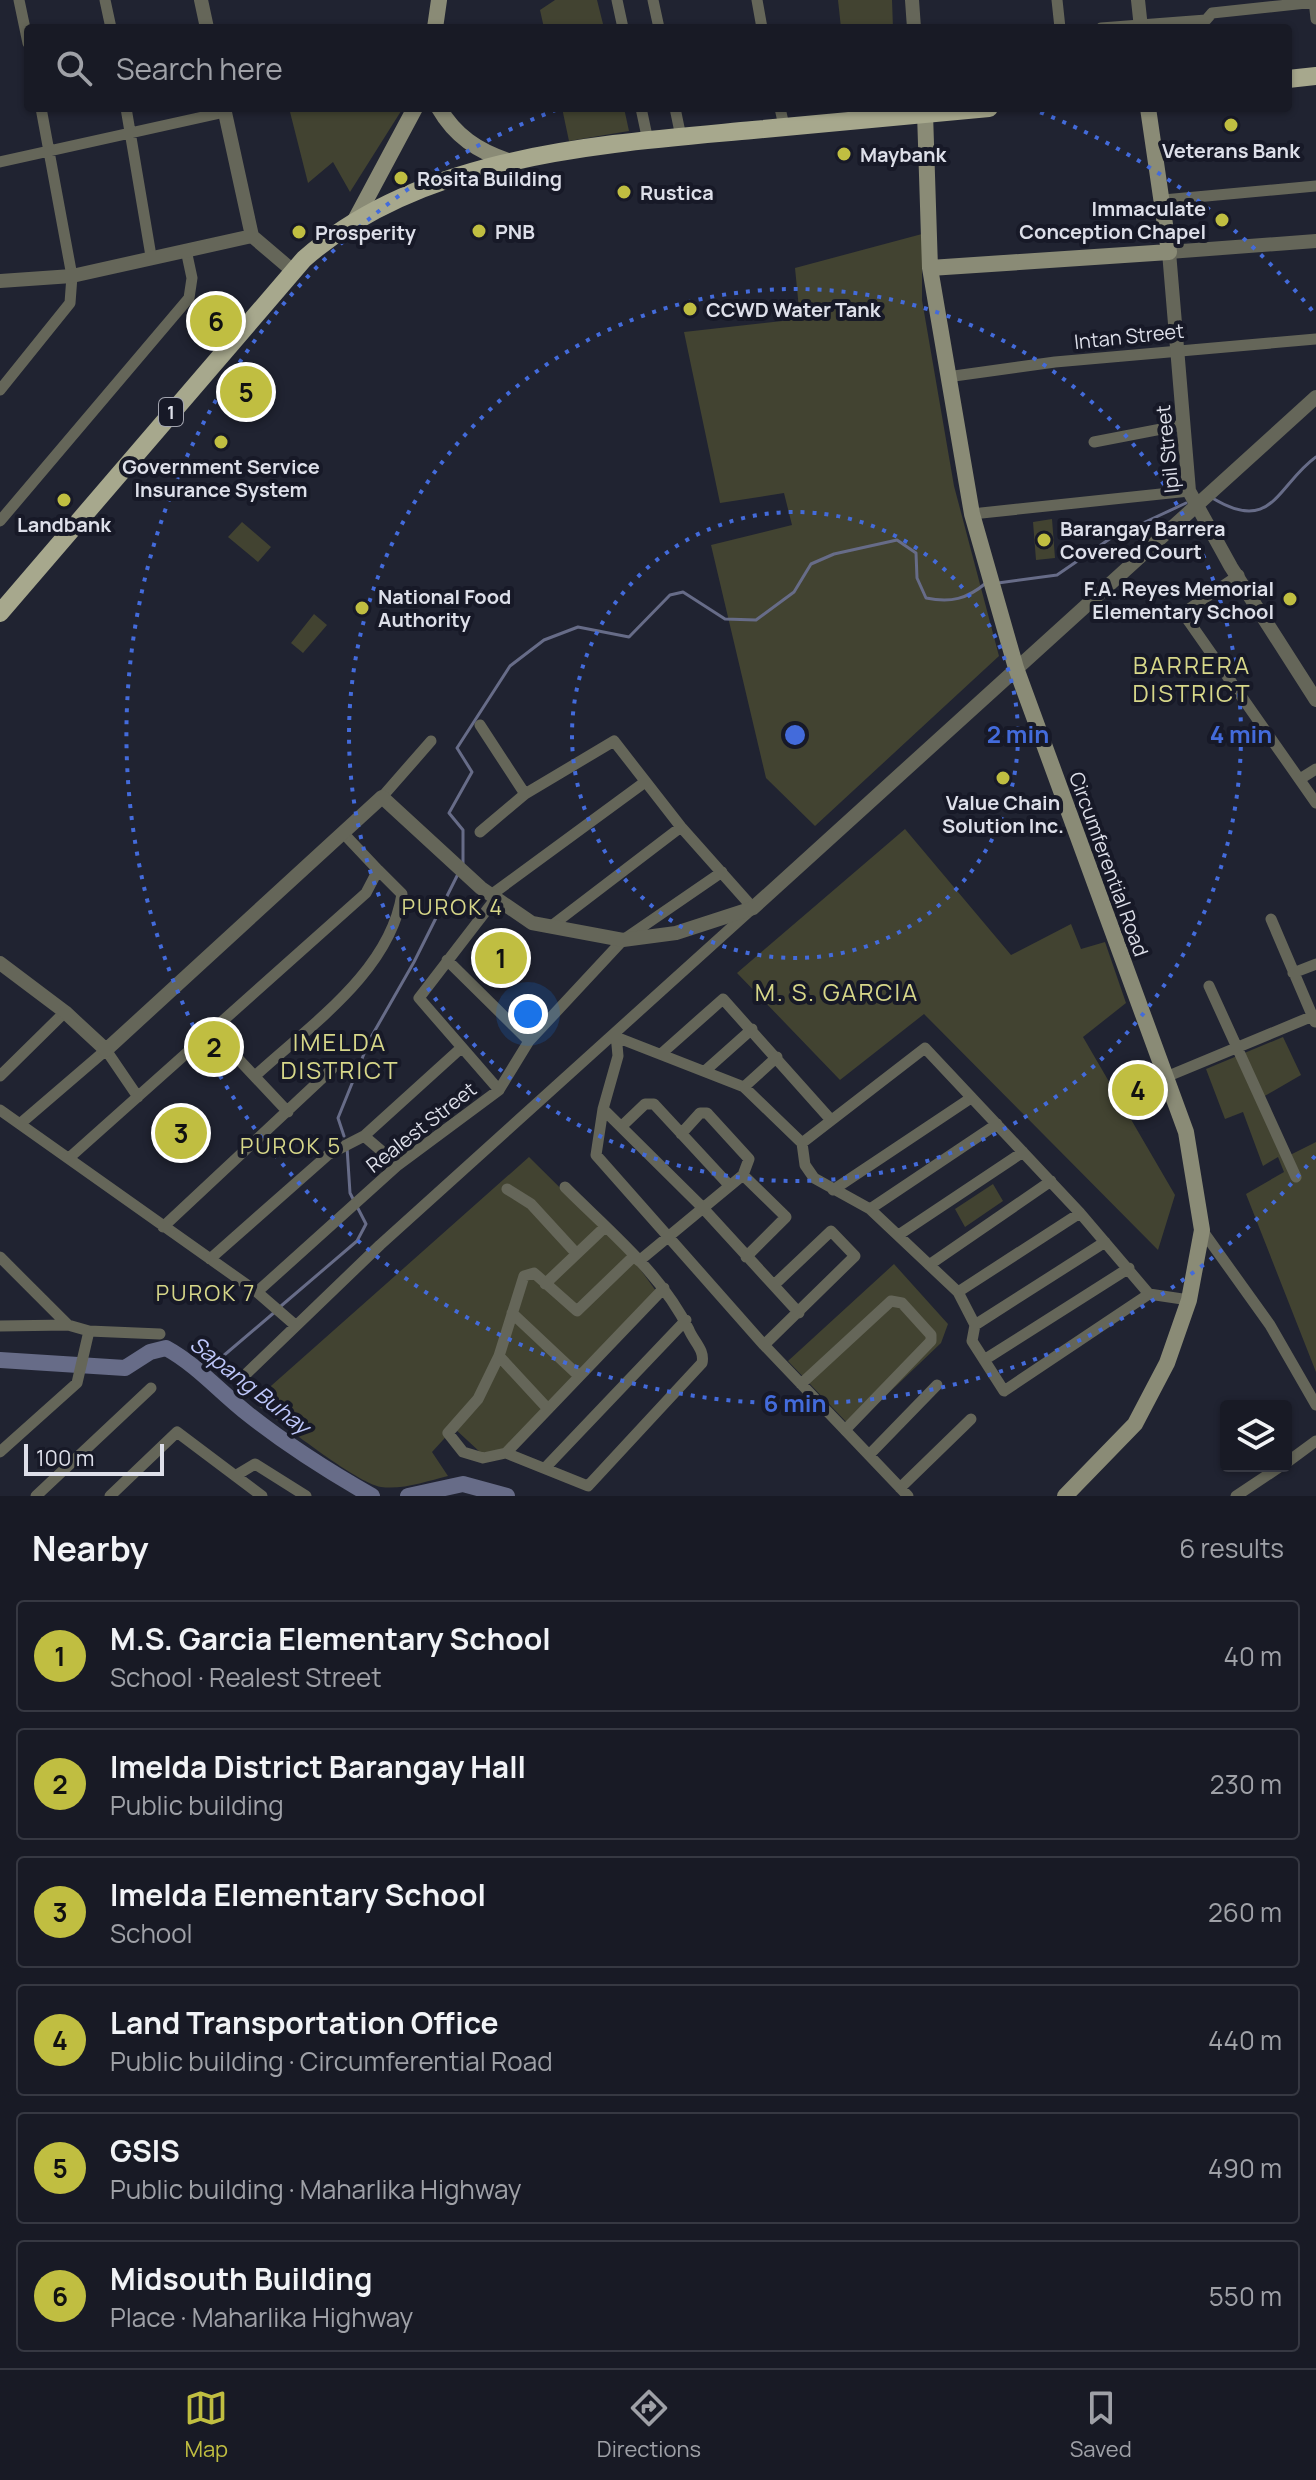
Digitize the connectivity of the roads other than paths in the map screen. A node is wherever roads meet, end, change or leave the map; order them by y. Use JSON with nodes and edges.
{"nodes":[{"id":1,"x":19,"y":0,"type":"edge"},
{"id":2,"x":105,"y":0,"type":"edge"},
{"id":3,"x":201,"y":0,"type":"edge"},
{"id":4,"x":439,"y":0,"type":"edge"},
{"id":5,"x":617,"y":0,"type":"edge"},
{"id":6,"x":653,"y":0,"type":"edge"},
{"id":7,"x":757,"y":0,"type":"edge"},
{"id":8,"x":912,"y":0,"type":"edge"},
{"id":9,"x":1057,"y":0,"type":"edge"},
{"id":10,"x":1138,"y":0,"type":"edge"},
{"id":11,"x":1315,"y":2,"type":"edge"},
{"id":12,"x":1263,"y":4,"type":"edge"},
{"id":13,"x":1212,"y":6,"type":"edge"},
{"id":14,"x":1316,"y":19,"type":"edge"},
{"id":15,"x":24,"y":24,"type":"edge"},
{"id":16,"x":110,"y":24,"type":"edge"},
{"id":17,"x":206,"y":24,"type":"edge"},
{"id":18,"x":436,"y":24,"type":"edge"},
{"id":19,"x":622,"y":24,"type":"edge"},
{"id":20,"x":658,"y":24,"type":"edge"},
{"id":21,"x":761,"y":24,"type":"edge"},
{"id":22,"x":914,"y":24,"type":"edge"},
{"id":23,"x":1060,"y":24,"type":"edge"},
{"id":24,"x":1141,"y":24,"type":"edge"},
{"id":25,"x":1169,"y":24,"type":"edge"},
{"id":26,"x":1316,"y":76,"type":"edge"},
{"id":27,"x":1292,"y":79,"type":"edge"},
{"id":28,"x":42,"y":112,"type":"edge"},
{"id":29,"x":127,"y":112,"type":"edge"},
{"id":30,"x":217,"y":112,"type":"edge"},
{"id":31,"x":224,"y":112,"type":"edge"},
{"id":32,"x":413,"y":112,"type":"edge"},
{"id":33,"x":441,"y":112,"type":"edge"},
{"id":34,"x":642,"y":112,"type":"edge"},
{"id":35,"x":676,"y":112,"type":"edge"},
{"id":36,"x":901,"y":112,"type":"edge"},
{"id":37,"x":925,"y":112,"type":"edge"},
{"id":38,"x":1149,"y":112,"type":"edge"},
{"id":39,"x":782,"y":117,"type":"edge"},
{"id":40,"x":131,"y":135,"type":"junction"},
{"id":41,"x":681,"y":137,"type":"junction"},
{"id":42,"x":648,"y":141,"type":"junction"},
{"id":43,"x":49,"y":151,"type":"junction"},
{"id":44,"x":508,"y":161,"type":"junction"},
{"id":45,"x":0,"y":162,"type":"edge"},
{"id":46,"x":1316,"y":186,"type":"edge"},
{"id":47,"x":1163,"y":200,"type":"junction"},
{"id":48,"x":353,"y":224,"type":"junction"},
{"id":49,"x":252,"y":236,"type":"junction"},
{"id":50,"x":1316,"y":241,"type":"edge"},
{"id":51,"x":186,"y":250,"type":"junction"},
{"id":52,"x":1169,"y":252,"type":"junction"},
{"id":53,"x":151,"y":256,"type":"junction"},
{"id":54,"x":930,"y":268,"type":"junction"},
{"id":55,"x":293,"y":271,"type":"junction"},
{"id":56,"x":72,"y":276,"type":"junction"},
{"id":57,"x":0,"y":281,"type":"edge"},
{"id":58,"x":1316,"y":339,"type":"edge"},
{"id":59,"x":1179,"y":349,"type":"junction"},
{"id":60,"x":947,"y":377,"type":"junction"},
{"id":61,"x":0,"y":390,"type":"edge"},
{"id":62,"x":1316,"y":397,"type":"edge"},
{"id":63,"x":1182,"y":425,"type":"junction"},
{"id":64,"x":1094,"y":442,"type":"dead end"},
{"id":65,"x":1189,"y":491,"type":"junction"},
{"id":66,"x":1196,"y":508,"type":"junction"},
{"id":67,"x":972,"y":514,"type":"junction"},
{"id":68,"x":0,"y":521,"type":"edge"},
{"id":69,"x":1239,"y":575,"type":"junction"},
{"id":70,"x":0,"y":613,"type":"edge"},
{"id":71,"x":1016,"y":668,"type":"junction"},
{"id":72,"x":1316,"y":700,"type":"edge"},
{"id":73,"x":480,"y":725,"type":"dead end"},
{"id":74,"x":431,"y":741,"type":"dead end"},
{"id":75,"x":1316,"y":769,"type":"edge"},
{"id":76,"x":1300,"y":779,"type":"junction"},
{"id":77,"x":645,"y":782,"type":"junction"},
{"id":78,"x":525,"y":794,"type":"junction"},
{"id":79,"x":382,"y":797,"type":"junction"},
{"id":80,"x":1316,"y":803,"type":"edge"},
{"id":81,"x":681,"y":827,"type":"junction"},
{"id":82,"x":480,"y":832,"type":"dead end"},
{"id":83,"x":345,"y":835,"type":"junction"},
{"id":84,"x":378,"y":870,"type":"junction"},
{"id":85,"x":722,"y":872,"type":"junction"},
{"id":86,"x":493,"y":897,"type":"junction"},
{"id":87,"x":753,"y":908,"type":"junction"},
{"id":88,"x":1271,"y":919,"type":"dead end"},
{"id":89,"x":550,"y":927,"type":"junction"},
{"id":90,"x":623,"y":940,"type":"junction"},
{"id":91,"x":447,"y":960,"type":"junction"},
{"id":92,"x":0,"y":963,"type":"edge"},
{"id":93,"x":1316,"y":964,"type":"edge"},
{"id":94,"x":1293,"y":973,"type":"junction"},
{"id":95,"x":1209,"y":986,"type":"dead end"},
{"id":96,"x":65,"y":1012,"type":"junction"},
{"id":97,"x":1315,"y":1019,"type":"edge"},
{"id":98,"x":752,"y":1029,"type":"junction"},
{"id":99,"x":212,"y":1031,"type":"junction"},
{"id":100,"x":616,"y":1036,"type":"junction"},
{"id":101,"x":529,"y":1041,"type":"junction"},
{"id":102,"x":1237,"y":1048,"type":"junction"},
{"id":103,"x":460,"y":1049,"type":"junction"},
{"id":104,"x":106,"y":1050,"type":"junction"},
{"id":105,"x":661,"y":1054,"type":"junction"},
{"id":106,"x":777,"y":1057,"type":"junction"},
{"id":107,"x":332,"y":1069,"type":"dead end"},
{"id":108,"x":706,"y":1070,"type":"junction"},
{"id":109,"x":0,"y":1076,"type":"edge"},
{"id":110,"x":255,"y":1076,"type":"junction"},
{"id":111,"x":1166,"y":1077,"type":"junction"},
{"id":112,"x":744,"y":1087,"type":"junction"},
{"id":113,"x":499,"y":1090,"type":"junction"},
{"id":114,"x":138,"y":1097,"type":"junction"},
{"id":115,"x":971,"y":1098,"type":"junction"},
{"id":116,"x":603,"y":1109,"type":"junction"},
{"id":117,"x":0,"y":1110,"type":"edge"},
{"id":118,"x":288,"y":1112,"type":"junction"},
{"id":119,"x":831,"y":1120,"type":"junction"},
{"id":120,"x":21,"y":1123,"type":"junction"},
{"id":121,"x":997,"y":1124,"type":"junction"},
{"id":122,"x":622,"y":1126,"type":"junction"},
{"id":123,"x":681,"y":1134,"type":"junction"},
{"id":124,"x":364,"y":1136,"type":"junction"},
{"id":125,"x":802,"y":1143,"type":"junction"},
{"id":126,"x":1023,"y":1152,"type":"junction"},
{"id":127,"x":69,"y":1158,"type":"junction"},
{"id":128,"x":398,"y":1165,"type":"junction"},
{"id":129,"x":743,"y":1175,"type":"junction"},
{"id":130,"x":1296,"y":1177,"type":"dead end"},
{"id":131,"x":1051,"y":1181,"type":"junction"},
{"id":132,"x":729,"y":1185,"type":"junction"},
{"id":133,"x":565,"y":1187,"type":"dead end"},
{"id":134,"x":507,"y":1189,"type":"dead end"},
{"id":135,"x":833,"y":1190,"type":"junction"},
{"id":136,"x":702,"y":1207,"type":"junction"},
{"id":137,"x":870,"y":1209,"type":"junction"},
{"id":138,"x":1080,"y":1213,"type":"junction"},
{"id":139,"x":163,"y":1227,"type":"junction"},
{"id":140,"x":605,"y":1227,"type":"junction"},
{"id":141,"x":1202,"y":1230,"type":"junction"},
{"id":142,"x":900,"y":1234,"type":"junction"},
{"id":143,"x":668,"y":1235,"type":"junction"},
{"id":144,"x":1105,"y":1242,"type":"junction"},
{"id":145,"x":575,"y":1252,"type":"junction"},
{"id":146,"x":0,"y":1257,"type":"edge"},
{"id":147,"x":746,"y":1257,"type":"junction"},
{"id":148,"x":210,"y":1259,"type":"junction"},
{"id":149,"x":636,"y":1259,"type":"junction"},
{"id":150,"x":929,"y":1265,"type":"junction"},
{"id":151,"x":1129,"y":1268,"type":"junction"},
{"id":152,"x":545,"y":1284,"type":"junction"},
{"id":153,"x":774,"y":1285,"type":"junction"},
{"id":154,"x":664,"y":1288,"type":"junction"},
{"id":155,"x":257,"y":1292,"type":"junction"},
{"id":156,"x":958,"y":1292,"type":"junction"},
{"id":157,"x":1149,"y":1294,"type":"junction"},
{"id":158,"x":1189,"y":1300,"type":"junction"},
{"id":159,"x":512,"y":1313,"type":"junction"},
{"id":160,"x":799,"y":1313,"type":"junction"},
{"id":161,"x":686,"y":1320,"type":"junction"},
{"id":162,"x":68,"y":1325,"type":"junction"},
{"id":163,"x":295,"y":1325,"type":"junction"},
{"id":164,"x":975,"y":1325,"type":"junction"},
{"id":165,"x":0,"y":1326,"type":"edge"},
{"id":166,"x":89,"y":1331,"type":"junction"},
{"id":167,"x":160,"y":1334,"type":"dead end"},
{"id":168,"x":764,"y":1345,"type":"junction"},
{"id":169,"x":499,"y":1356,"type":"junction"},
{"id":170,"x":984,"y":1360,"type":"junction"},
{"id":171,"x":244,"y":1376,"type":"dead end"},
{"id":172,"x":579,"y":1376,"type":"junction"},
{"id":173,"x":801,"y":1384,"type":"junction"},
{"id":174,"x":937,"y":1385,"type":"dead end"},
{"id":175,"x":151,"y":1388,"type":"dead end"},
{"id":176,"x":1316,"y":1405,"type":"edge"},
{"id":177,"x":548,"y":1409,"type":"junction"},
{"id":178,"x":971,"y":1419,"type":"dead end"},
{"id":179,"x":845,"y":1430,"type":"junction"},
{"id":180,"x":1316,"y":1441,"type":"edge"},
{"id":181,"x":0,"y":1452,"type":"edge"},
{"id":182,"x":506,"y":1453,"type":"junction"},
{"id":183,"x":869,"y":1455,"type":"junction"},
{"id":184,"x":1292,"y":1459,"type":"edge"},
{"id":185,"x":545,"y":1468,"type":"junction"},
{"id":186,"x":1272,"y":1472,"type":"edge"},
{"id":187,"x":235,"y":1476,"type":"junction"},
{"id":188,"x":904,"y":1492,"type":"edge"},
{"id":189,"x":36,"y":1496,"type":"edge"},
{"id":190,"x":110,"y":1496,"type":"edge"},
{"id":191,"x":262,"y":1496,"type":"edge"},
{"id":192,"x":306,"y":1496,"type":"edge"},
{"id":193,"x":1065,"y":1496,"type":"edge"},
{"id":194,"x":1236,"y":1496,"type":"edge"}],
"edges":[{"from":1,"to":15,"type":"street"},
{"from":2,"to":16,"type":"street"},
{"from":3,"to":17,"type":"street"},
{"from":4,"to":18,"type":"main road"},
{"from":5,"to":19,"type":"street"},
{"from":6,"to":20,"type":"street"},
{"from":7,"to":21,"type":"street"},
{"from":8,"to":22,"type":"street"},
{"from":9,"to":23,"type":"street"},
{"from":10,"to":24,"type":"street"},
{"from":11,"to":12,"type":"street"},
{"from":11,"to":14,"type":"street"},
{"from":12,"to":13,"type":"street"},
{"from":13,"to":25,"type":"street"},
{"from":26,"to":27,"type":"main road"},
{"from":28,"to":43,"type":"street"},
{"from":29,"to":40,"type":"street"},
{"from":30,"to":40,"type":"street"},
{"from":31,"to":49,"type":"street"},
{"from":32,"to":48,"type":"main road"},
{"from":33,"to":44,"type":"main road"},
{"from":34,"to":42,"type":"street"},
{"from":35,"to":41,"type":"street"},
{"from":36,"to":39,"type":"main road","number":"1"},
{"from":37,"to":54,"type":"main road","name":"Circumferential Road"},
{"from":38,"to":47,"type":"main road"},
{"from":39,"to":41,"type":"main road","number":"1"},
{"from":40,"to":43,"type":"street"},
{"from":40,"to":53,"type":"street"},
{"from":41,"to":42,"type":"main road","number":"1"},
{"from":42,"to":44,"type":"main road","number":"1"},
{"from":43,"to":45,"type":"street"},
{"from":43,"to":56,"type":"street"},
{"from":44,"to":48,"type":"main road","number":"1"},
{"from":46,"to":47,"type":"street"},
{"from":47,"to":52,"type":"main road"},
{"from":48,"to":55,"type":"main road","number":"1"},
{"from":49,"to":51,"type":"street"},
{"from":49,"to":55,"type":"street"},
{"from":50,"to":52,"type":"street"},
{"from":51,"to":53,"type":"street"},
{"from":51,"to":68,"type":"street"},
{"from":52,"to":54,"type":"main road"},
{"from":52,"to":59,"type":"street","name":"Ipil Street"},
{"from":53,"to":56,"type":"street"},
{"from":54,"to":60,"type":"main road","name":"Circumferential Road"},
{"from":55,"to":70,"type":"main road","number":"1"},
{"from":56,"to":57,"type":"street"},
{"from":56,"to":61,"type":"street"},
{"from":58,"to":59,"type":"street","name":"Intan Street"},
{"from":59,"to":60,"type":"street","name":"Intan Street"},
{"from":59,"to":63,"type":"street","name":"Ipil Street"},
{"from":60,"to":67,"type":"main road","name":"Circumferential Road"},
{"from":62,"to":66,"type":"street"},
{"from":63,"to":64,"type":"street"},
{"from":63,"to":65,"type":"street","name":"Ipil Street"},
{"from":65,"to":66,"type":"street","name":"Ipil Street"},
{"from":65,"to":67,"type":"street"},
{"from":66,"to":69,"type":"street","name":"Ipil Street"},
{"from":66,"to":71,"type":"street"},
{"from":67,"to":71,"type":"main road","name":"Circumferential Road"},
{"from":69,"to":72,"type":"street","name":"Ipil Street"},
{"from":69,"to":76,"type":"street"},
{"from":71,"to":87,"type":"street"},
{"from":71,"to":111,"type":"main road","name":"Circumferential Road"},
{"from":73,"to":78,"type":"street"},
{"from":74,"to":79,"type":"street"},
{"from":75,"to":76,"type":"street"},
{"from":76,"to":80,"type":"street"},
{"from":77,"to":78,"type":"street"},
{"from":77,"to":81,"type":"street"},
{"from":77,"to":86,"type":"street"},
{"from":78,"to":82,"type":"street"},
{"from":79,"to":83,"type":"street"},
{"from":79,"to":86,"type":"street"},
{"from":81,"to":85,"type":"street"},
{"from":81,"to":89,"type":"street"},
{"from":83,"to":84,"type":"street"},
{"from":83,"to":104,"type":"street"},
{"from":84,"to":99,"type":"street"},
{"from":84,"to":110,"type":"street"},
{"from":85,"to":87,"type":"street"},
{"from":85,"to":90,"type":"street","name":"Realest Street"},
{"from":86,"to":89,"type":"street"},
{"from":86,"to":91,"type":"street"},
{"from":87,"to":90,"type":"street"},
{"from":87,"to":100,"type":"street"},
{"from":88,"to":94,"type":"street"},
{"from":89,"to":90,"type":"street"},
{"from":90,"to":101,"type":"street","name":"Realest Street"},
{"from":91,"to":101,"type":"street"},
{"from":91,"to":103,"type":"street"},
{"from":92,"to":96,"type":"street"},
{"from":93,"to":94,"type":"street"},
{"from":94,"to":97,"type":"street"},
{"from":95,"to":102,"type":"street"},
{"from":96,"to":104,"type":"street"},
{"from":96,"to":109,"type":"street"},
{"from":97,"to":102,"type":"street"},
{"from":98,"to":105,"type":"street"},
{"from":98,"to":106,"type":"street"},
{"from":98,"to":108,"type":"street"},
{"from":99,"to":110,"type":"street"},
{"from":99,"to":114,"type":"street"},
{"from":100,"to":105,"type":"street"},
{"from":100,"to":116,"type":"street"},
{"from":100,"to":163,"type":"street"},
{"from":101,"to":113,"type":"street","name":"Realest Street"},
{"from":102,"to":111,"type":"street"},
{"from":102,"to":130,"type":"street"},
{"from":103,"to":113,"type":"street"},
{"from":103,"to":124,"type":"street"},
{"from":104,"to":114,"type":"street"},
{"from":104,"to":120,"type":"street"},
{"from":105,"to":108,"type":"street"},
{"from":106,"to":112,"type":"street"},
{"from":106,"to":119,"type":"street"},
{"from":107,"to":118,"type":"street"},
{"from":108,"to":112,"type":"street"},
{"from":110,"to":118,"type":"street"},
{"from":111,"to":141,"type":"main road","name":"Circumferential Road"},
{"from":112,"to":125,"type":"street"},
{"from":113,"to":128,"type":"street","name":"Realest Street"},
{"from":114,"to":127,"type":"street"},
{"from":115,"to":119,"type":"street"},
{"from":115,"to":121,"type":"street"},
{"from":115,"to":135,"type":"street"},
{"from":116,"to":122,"type":"street"},
{"from":116,"to":143,"type":"street"},
{"from":117,"to":120,"type":"street"},
{"from":118,"to":139,"type":"street"},
{"from":119,"to":125,"type":"street"},
{"from":120,"to":127,"type":"street"},
{"from":121,"to":126,"type":"street"},
{"from":121,"to":137,"type":"street"},
{"from":122,"to":123,"type":"street"},
{"from":122,"to":136,"type":"street"},
{"from":123,"to":129,"type":"street"},
{"from":123,"to":132,"type":"street"},
{"from":124,"to":128,"type":"street"},
{"from":124,"to":148,"type":"street"},
{"from":125,"to":135,"type":"street"},
{"from":126,"to":131,"type":"street"},
{"from":126,"to":142,"type":"street"},
{"from":127,"to":139,"type":"street"},
{"from":128,"to":155,"type":"street","name":"Realest Street"},
{"from":129,"to":132,"type":"street"},
{"from":129,"to":147,"type":"street"},
{"from":131,"to":138,"type":"street"},
{"from":131,"to":150,"type":"street"},
{"from":132,"to":136,"type":"street"},
{"from":133,"to":140,"type":"street"},
{"from":134,"to":145,"type":"street"},
{"from":135,"to":137,"type":"street"},
{"from":136,"to":143,"type":"street"},
{"from":136,"to":147,"type":"street"},
{"from":137,"to":142,"type":"street"},
{"from":138,"to":144,"type":"street"},
{"from":138,"to":156,"type":"street"},
{"from":139,"to":148,"type":"street"},
{"from":140,"to":145,"type":"street"},
{"from":140,"to":149,"type":"street"},
{"from":141,"to":158,"type":"main road","name":"Circumferential Road"},
{"from":141,"to":176,"type":"street"},
{"from":142,"to":150,"type":"street"},
{"from":143,"to":149,"type":"street"},
{"from":143,"to":168,"type":"street"},
{"from":144,"to":151,"type":"street"},
{"from":144,"to":164,"type":"street"},
{"from":145,"to":152,"type":"street"},
{"from":146,"to":162,"type":"street"},
{"from":147,"to":153,"type":"street"},
{"from":148,"to":155,"type":"street"},
{"from":149,"to":152,"type":"street"},
{"from":149,"to":154,"type":"street"},
{"from":150,"to":156,"type":"street"},
{"from":151,"to":157,"type":"street"},
{"from":151,"to":170,"type":"street"},
{"from":152,"to":159,"type":"street"},
{"from":153,"to":160,"type":"street"},
{"from":153,"to":160,"type":"street"},
{"from":154,"to":161,"type":"street"},
{"from":154,"to":172,"type":"street"},
{"from":155,"to":163,"type":"street"},
{"from":156,"to":164,"type":"street"},
{"from":157,"to":158,"type":"street"},
{"from":157,"to":170,"type":"street"},
{"from":158,"to":193,"type":"main road","name":"Circumferential Road"},
{"from":159,"to":169,"type":"street"},
{"from":159,"to":172,"type":"street"},
{"from":160,"to":168,"type":"street"},
{"from":161,"to":185,"type":"street"},
{"from":161,"to":185,"type":"street"},
{"from":162,"to":165,"type":"street"},
{"from":162,"to":166,"type":"street"},
{"from":163,"to":171,"type":"street"},
{"from":164,"to":170,"type":"street"},
{"from":166,"to":167,"type":"street"},
{"from":166,"to":181,"type":"street"},
{"from":168,"to":173,"type":"street"},
{"from":169,"to":177,"type":"street"},
{"from":169,"to":182,"type":"street"},
{"from":172,"to":177,"type":"street"},
{"from":173,"to":179,"type":"street"},
{"from":173,"to":179,"type":"street"},
{"from":174,"to":183,"type":"street"},
{"from":175,"to":189,"type":"street"},
{"from":177,"to":182,"type":"street"},
{"from":178,"to":188,"type":"street"},
{"from":179,"to":183,"type":"street"},
{"from":180,"to":184,"type":"street"},
{"from":182,"to":185,"type":"street"},
{"from":183,"to":188,"type":"street"},
{"from":186,"to":194,"type":"street"},
{"from":187,"to":190,"type":"street"},
{"from":187,"to":191,"type":"street"},
{"from":187,"to":192,"type":"street"}]}
